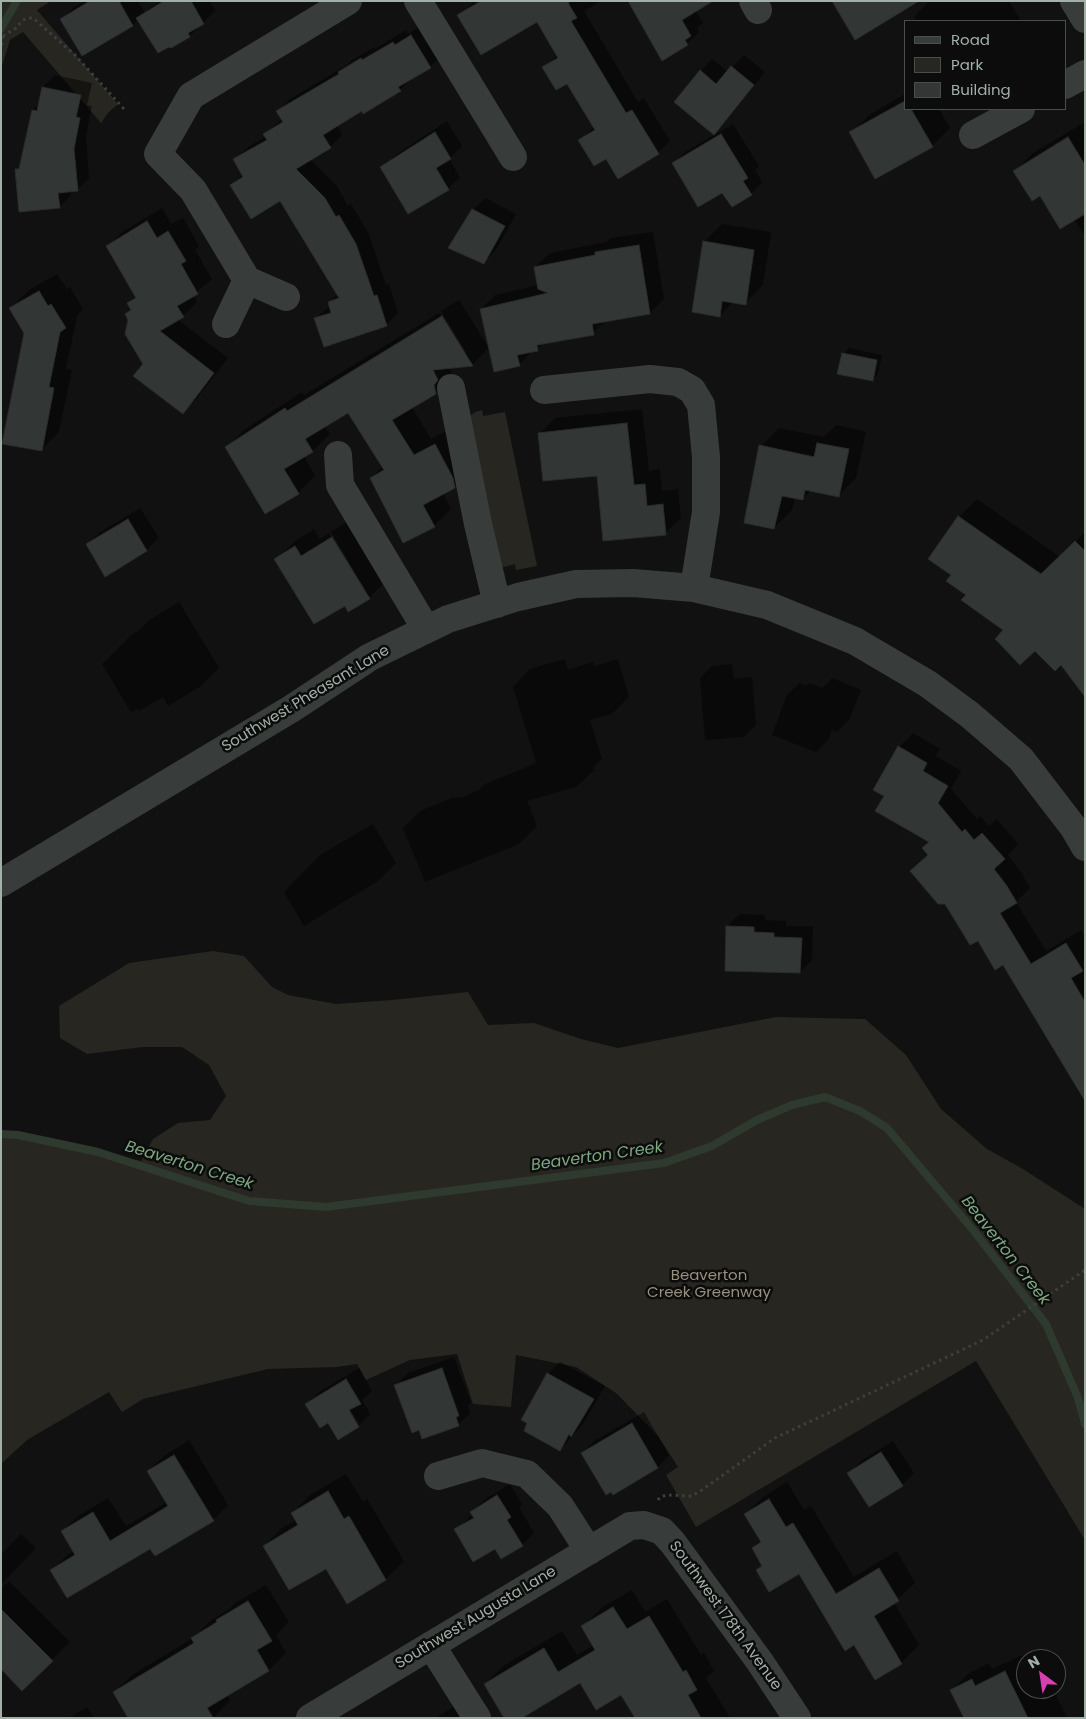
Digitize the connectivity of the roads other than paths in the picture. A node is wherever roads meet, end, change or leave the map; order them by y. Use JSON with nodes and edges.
{"nodes":[{"id":1,"x":348,"y":1,"type":"edge"},
{"id":2,"x":418,"y":1,"type":"edge"},
{"id":3,"x":1074,"y":1,"type":"edge"},
{"id":4,"x":1085,"y":19,"type":"edge"},
{"id":5,"x":1085,"y":74,"type":"edge"},
{"id":6,"x":1066,"y":84,"type":"edge"},
{"id":7,"x":1019,"y":110,"type":"edge"},
{"id":8,"x":973,"y":135,"type":"dead end"},
{"id":9,"x":513,"y":157,"type":"dead end"},
{"id":10,"x":248,"y":280,"type":"junction"},
{"id":11,"x":286,"y":297,"type":"dead end"},
{"id":12,"x":226,"y":324,"type":"dead end"},
{"id":13,"x":451,"y":388,"type":"dead end"},
{"id":14,"x":544,"y":390,"type":"dead end"},
{"id":15,"x":338,"y":455,"type":"dead end"},
{"id":16,"x":694,"y":588,"type":"junction"},
{"id":17,"x":496,"y":604,"type":"junction"},
{"id":18,"x":426,"y":629,"type":"junction"},
{"id":19,"x":1085,"y":846,"type":"edge"},
{"id":20,"x":1,"y":883,"type":"edge"},
{"id":21,"x":438,"y":1476,"type":"dead end"},
{"id":22,"x":644,"y":1525,"type":"joint"},
{"id":23,"x":589,"y":1551,"type":"junction"},
{"id":24,"x":431,"y":1645,"type":"junction"},
{"id":25,"x":310,"y":1718,"type":"edge"},
{"id":26,"x":477,"y":1718,"type":"edge"},
{"id":27,"x":797,"y":1718,"type":"edge"}],
"edges":[{"from":1,"to":10,"type":"street"},
{"from":2,"to":9,"type":"street"},
{"from":3,"to":4,"type":"street"},
{"from":5,"to":6,"type":"street"},
{"from":7,"to":8,"type":"street"},
{"from":10,"to":11,"type":"street"},
{"from":10,"to":12,"type":"street"},
{"from":13,"to":17,"type":"street"},
{"from":14,"to":16,"type":"street"},
{"from":15,"to":18,"type":"street"},
{"from":16,"to":17,"type":"street","name":"Southwest Pheasant Lane"},
{"from":16,"to":19,"type":"street","name":"Southwest Pheasant Lane"},
{"from":17,"to":18,"type":"street","name":"Southwest Pheasant Lane"},
{"from":18,"to":20,"type":"street","name":"Southwest Pheasant Lane"},
{"from":21,"to":23,"type":"street"},
{"from":22,"to":23,"type":"street","name":"Southwest Augusta Lane"},
{"from":22,"to":27,"type":"street","name":"Southwest 178th Avenue"},
{"from":23,"to":24,"type":"street","name":"Southwest Augusta Lane"},
{"from":24,"to":25,"type":"street","name":"Southwest Augusta Lane"},
{"from":24,"to":26,"type":"street"}]}
